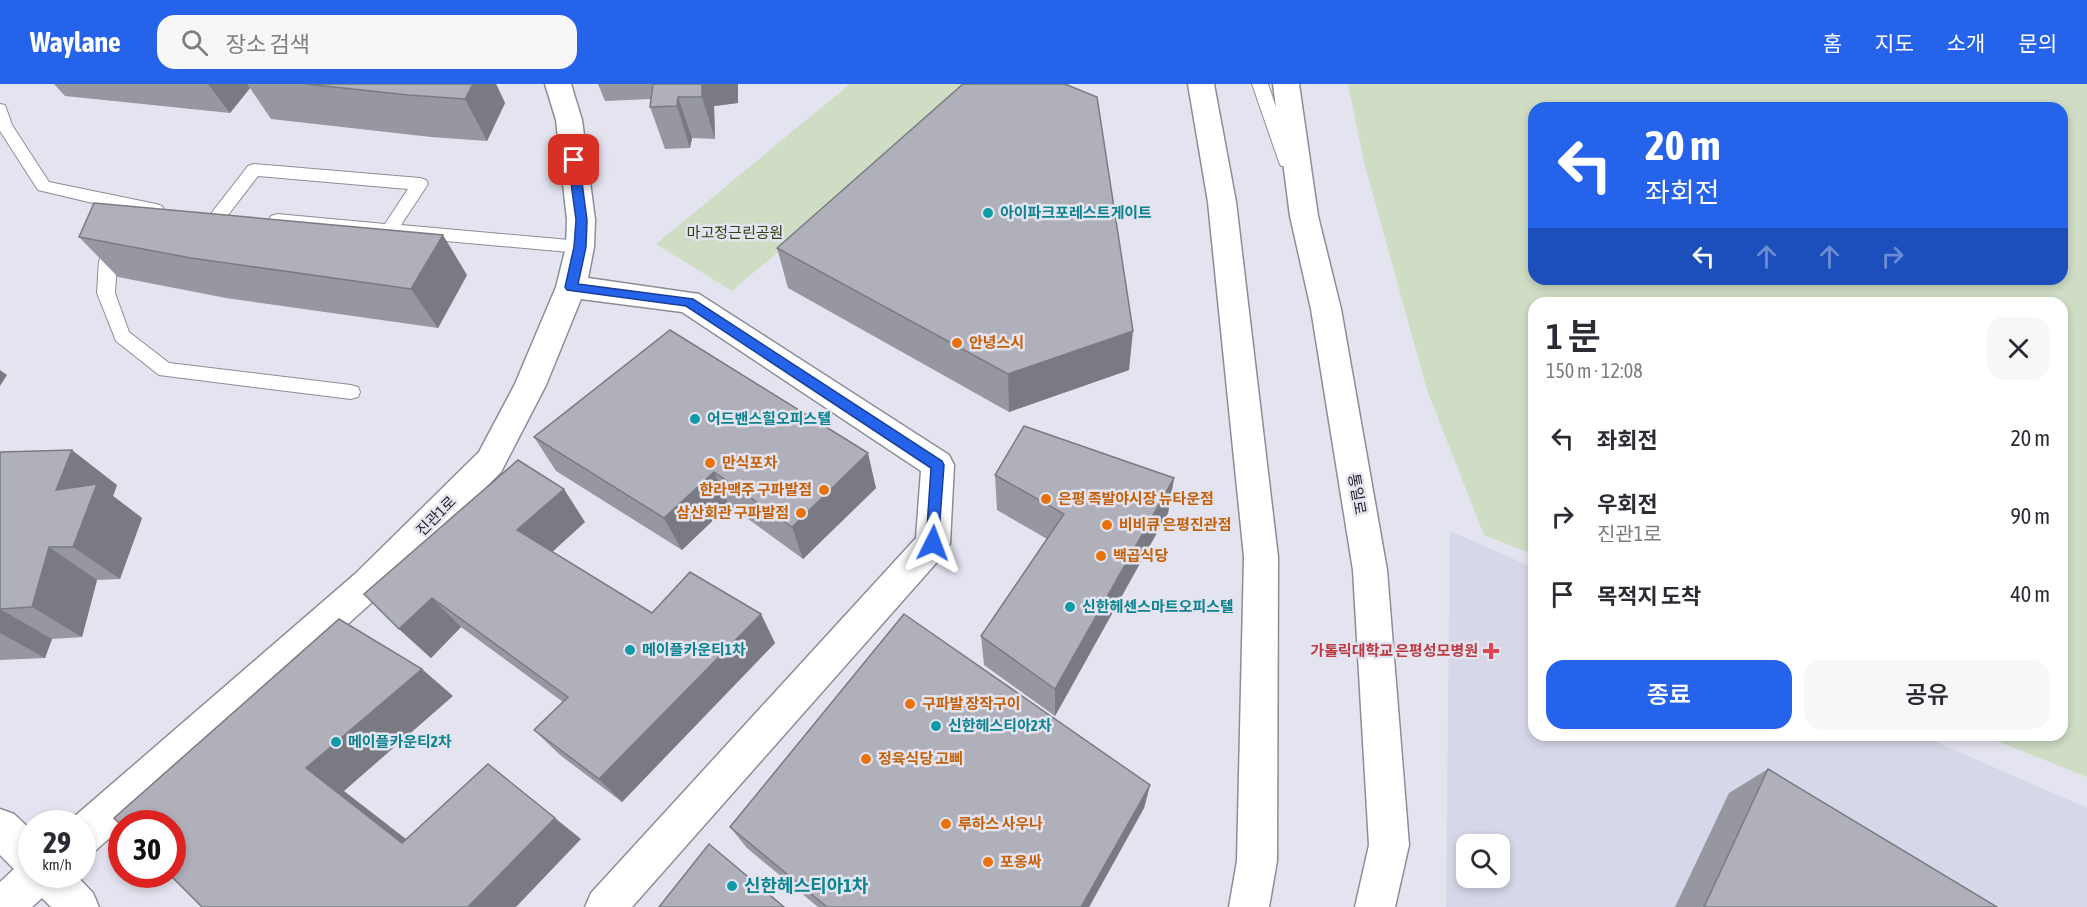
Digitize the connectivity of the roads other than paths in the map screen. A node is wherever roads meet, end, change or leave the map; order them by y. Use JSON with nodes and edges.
{"nodes":[{"id":1,"x":558,"y":84,"type":"edge"},
{"id":2,"x":1201,"y":84,"type":"edge"},
{"id":3,"x":1260,"y":84,"type":"edge"},
{"id":4,"x":1286,"y":84,"type":"edge"},
{"id":5,"x":0,"y":109,"type":"edge"},
{"id":6,"x":139,"y":208,"type":"junction"},
{"id":7,"x":173,"y":211,"type":"edge"},
{"id":8,"x":1304,"y":216,"type":"junction"},
{"id":9,"x":242,"y":217,"type":"edge"},
{"id":10,"x":264,"y":219,"type":"edge"},
{"id":11,"x":389,"y":230,"type":"junction"},
{"id":12,"x":580,"y":247,"type":"junction"},
{"id":13,"x":571,"y":287,"type":"junction"},
{"id":14,"x":351,"y":392,"type":"dead end"},
{"id":15,"x":96,"y":824,"type":"edge"},
{"id":16,"x":0,"y":828,"type":"edge"},
{"id":17,"x":18,"y":845,"type":"edge"},
{"id":18,"x":23,"y":888,"type":"edge"},
{"id":19,"x":61,"y":888,"type":"edge"},
{"id":20,"x":2,"y":907,"type":"edge"},
{"id":21,"x":79,"y":907,"type":"edge"},
{"id":22,"x":605,"y":907,"type":"edge"},
{"id":23,"x":1249,"y":907,"type":"edge"},
{"id":24,"x":1375,"y":907,"type":"edge"}],
"edges":[{"from":1,"to":12,"type":"street","name":"진관1로"},
{"from":2,"to":23,"type":"street"},
{"from":3,"to":8,"type":"lane"},
{"from":4,"to":8,"type":"street","name":"통일로"},
{"from":5,"to":6,"type":"lane"},
{"from":6,"to":7,"type":"lane"},
{"from":6,"to":14,"type":"lane"},
{"from":8,"to":24,"type":"street","name":"통일로"},
{"from":9,"to":11,"type":"lane"},
{"from":10,"to":11,"type":"lane"},
{"from":11,"to":12,"type":"lane"},
{"from":12,"to":13,"type":"street","name":"진관1로"},
{"from":13,"to":15,"type":"street","name":"진관1로"},
{"from":13,"to":22,"type":"street"},
{"from":16,"to":17,"type":"street"},
{"from":18,"to":20,"type":"street"},
{"from":19,"to":21,"type":"street"}]}
